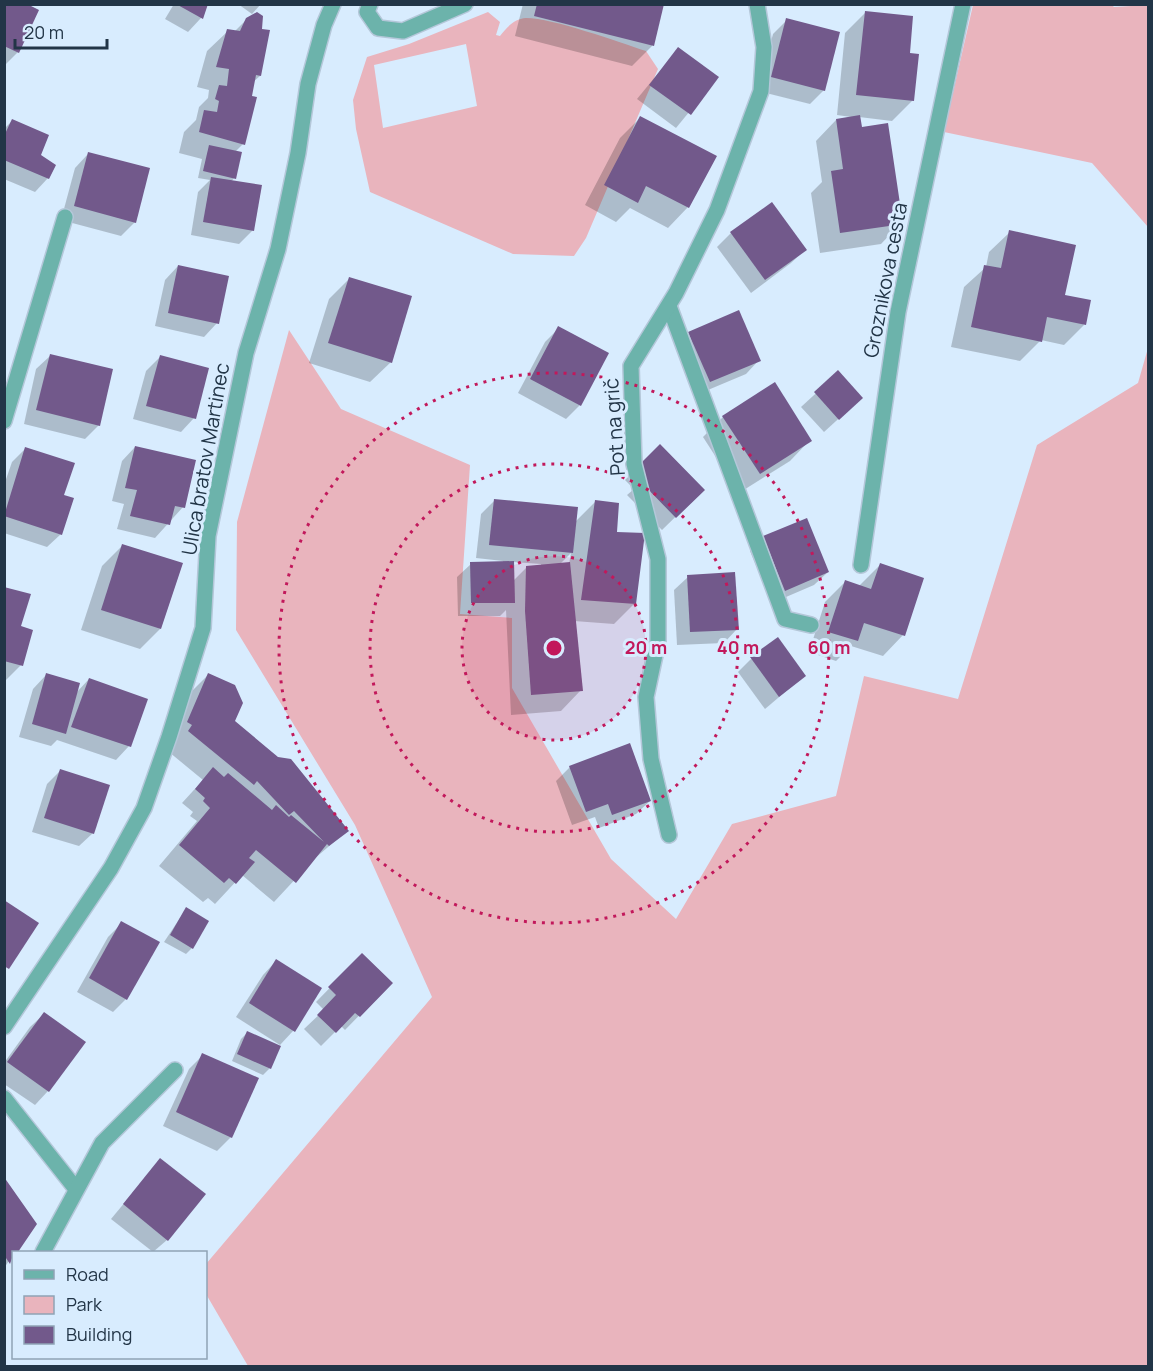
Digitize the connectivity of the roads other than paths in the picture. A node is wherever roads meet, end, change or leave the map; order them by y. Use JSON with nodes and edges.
{"nodes":[{"id":1,"x":333,"y":4,"type":"edge"},
{"id":2,"x":370,"y":4,"type":"edge"},
{"id":3,"x":465,"y":4,"type":"edge"},
{"id":4,"x":757,"y":4,"type":"edge"},
{"id":5,"x":963,"y":4,"type":"edge"},
{"id":6,"x":65,"y":217,"type":"dead end"},
{"id":7,"x":669,"y":306,"type":"junction"},
{"id":8,"x":4,"y":421,"type":"edge"},
{"id":9,"x":861,"y":565,"type":"dead end"},
{"id":10,"x":811,"y":625,"type":"dead end"},
{"id":11,"x":669,"y":835,"type":"dead end"},
{"id":12,"x":4,"y":1027,"type":"edge"},
{"id":13,"x":175,"y":1070,"type":"dead end"},
{"id":14,"x":4,"y":1098,"type":"edge"},
{"id":15,"x":76,"y":1189,"type":"junction"},
{"id":16,"x":44,"y":1251,"type":"edge"}],
"edges":[{"from":1,"to":12,"type":"street","name":"Ulica bratov Martinec"},
{"from":2,"to":3,"type":"street"},
{"from":4,"to":7,"type":"street","name":"Pot na grič"},
{"from":5,"to":9,"type":"street","name":"Groznikova cesta"},
{"from":6,"to":8,"type":"street"},
{"from":7,"to":10,"type":"street"},
{"from":7,"to":11,"type":"street","name":"Pot na grič"},
{"from":13,"to":15,"type":"street"},
{"from":14,"to":15,"type":"street"},
{"from":15,"to":16,"type":"street"}]}
